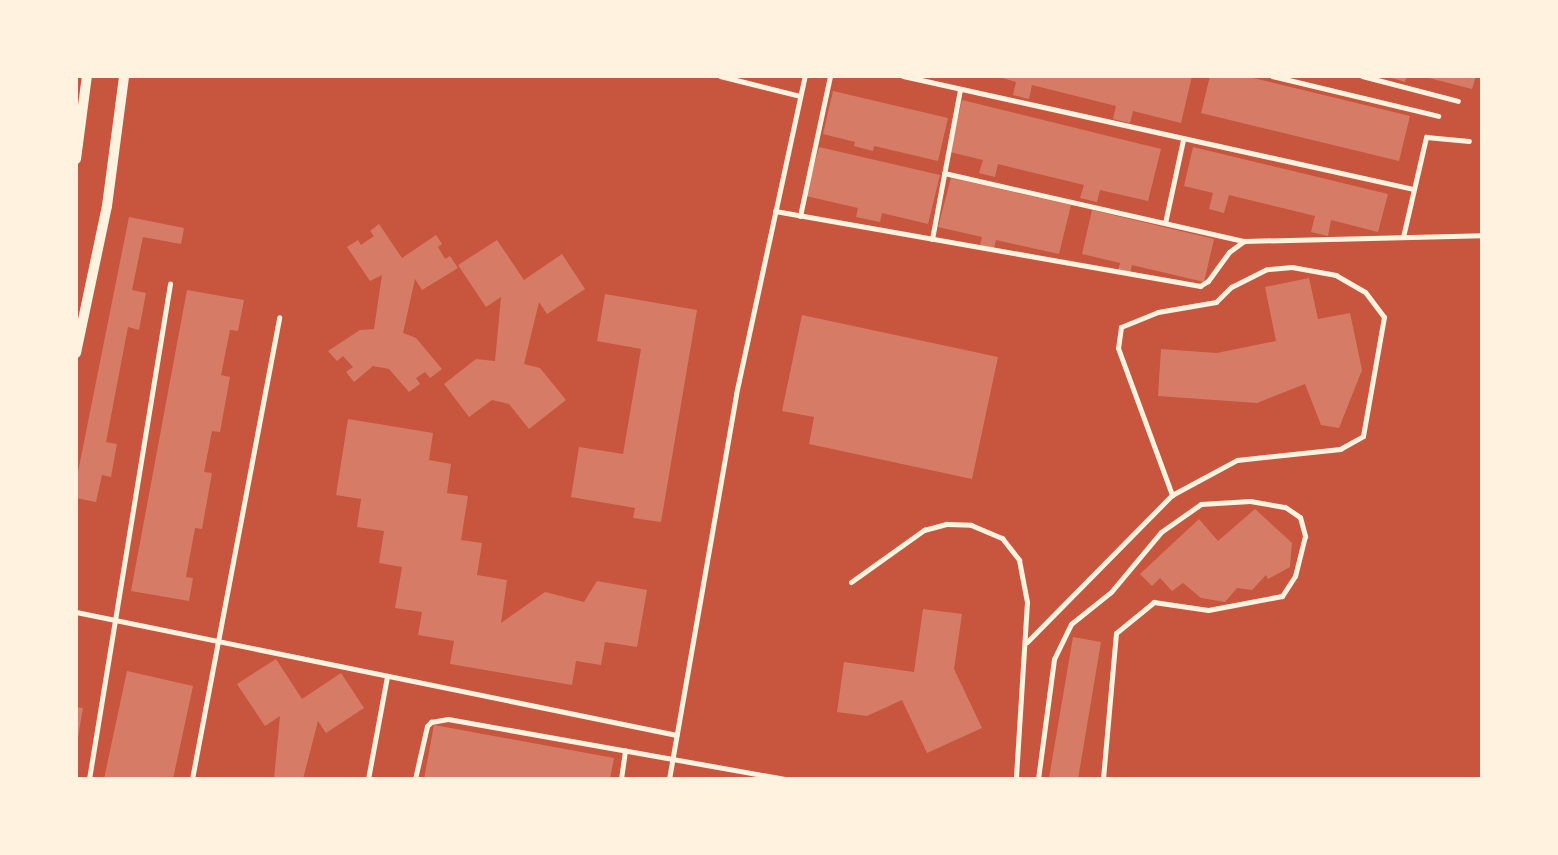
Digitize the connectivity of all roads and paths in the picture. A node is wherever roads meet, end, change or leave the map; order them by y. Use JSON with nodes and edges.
{"nodes":[{"id":1,"x":87,"y":76,"type":"edge"},
{"id":2,"x":124,"y":76,"type":"edge"},
{"id":3,"x":720,"y":76,"type":"edge"},
{"id":4,"x":805,"y":76,"type":"edge"},
{"id":5,"x":830,"y":76,"type":"edge"},
{"id":6,"x":903,"y":76,"type":"edge"},
{"id":7,"x":1272,"y":76,"type":"edge"},
{"id":8,"x":1362,"y":76,"type":"edge"},
{"id":9,"x":960,"y":90,"type":"junction"},
{"id":10,"x":800,"y":96,"type":"junction"},
{"id":11,"x":1458,"y":101,"type":"dead end"},
{"id":12,"x":1438,"y":116,"type":"dead end"},
{"id":13,"x":1183,"y":140,"type":"junction"},
{"id":14,"x":1469,"y":141,"type":"dead end"},
{"id":15,"x":76,"y":159,"type":"edge"},
{"id":16,"x":944,"y":173,"type":"junction"},
{"id":17,"x":1413,"y":189,"type":"junction"},
{"id":18,"x":775,"y":211,"type":"junction"},
{"id":19,"x":800,"y":216,"type":"junction"},
{"id":20,"x":1165,"y":223,"type":"junction"},
{"id":21,"x":1482,"y":235,"type":"edge"},
{"id":22,"x":1403,"y":237,"type":"junction"},
{"id":23,"x":932,"y":239,"type":"junction"},
{"id":24,"x":1244,"y":241,"type":"junction"},
{"id":25,"x":170,"y":284,"type":"dead end"},
{"id":26,"x":279,"y":317,"type":"dead end"},
{"id":27,"x":76,"y":353,"type":"edge"},
{"id":28,"x":1172,"y":495,"type":"junction"},
{"id":29,"x":851,"y":582,"type":"dead end"},
{"id":30,"x":76,"y":612,"type":"edge"},
{"id":31,"x":116,"y":620,"type":"junction"},
{"id":32,"x":215,"y":641,"type":"junction"},
{"id":33,"x":1027,"y":642,"type":"junction"},
{"id":34,"x":388,"y":676,"type":"junction"},
{"id":35,"x":677,"y":735,"type":"junction"},
{"id":36,"x":626,"y":750,"type":"junction"},
{"id":37,"x":673,"y":758,"type":"junction"},
{"id":38,"x":89,"y":779,"type":"edge"},
{"id":39,"x":192,"y":779,"type":"edge"},
{"id":40,"x":368,"y":779,"type":"edge"},
{"id":41,"x":415,"y":779,"type":"edge"},
{"id":42,"x":621,"y":779,"type":"edge"},
{"id":43,"x":669,"y":779,"type":"edge"},
{"id":44,"x":785,"y":779,"type":"edge"},
{"id":45,"x":1016,"y":779,"type":"edge"},
{"id":46,"x":1038,"y":779,"type":"edge"},
{"id":47,"x":1103,"y":779,"type":"edge"}],
"edges":[{"from":1,"to":15,"type":"main road"},
{"from":2,"to":27,"type":"main road"},
{"from":3,"to":10,"type":"street"},
{"from":4,"to":10,"type":"street"},
{"from":5,"to":19,"type":"street"},
{"from":6,"to":9,"type":"street"},
{"from":7,"to":12,"type":"street"},
{"from":8,"to":11,"type":"street"},
{"from":9,"to":13,"type":"street"},
{"from":9,"to":16,"type":"street"},
{"from":10,"to":18,"type":"street"},
{"from":13,"to":17,"type":"street"},
{"from":13,"to":20,"type":"street"},
{"from":14,"to":17,"type":"street"},
{"from":16,"to":20,"type":"street"},
{"from":16,"to":23,"type":"street"},
{"from":17,"to":22,"type":"street"},
{"from":18,"to":19,"type":"street"},
{"from":18,"to":35,"type":"street"},
{"from":19,"to":23,"type":"street"},
{"from":20,"to":24,"type":"street"},
{"from":21,"to":22,"type":"street"},
{"from":22,"to":24,"type":"street"},
{"from":23,"to":24,"type":"street"},
{"from":25,"to":31,"type":"street"},
{"from":26,"to":32,"type":"street"},
{"from":28,"to":28,"type":"street"},
{"from":28,"to":33,"type":"street"},
{"from":29,"to":33,"type":"street"},
{"from":30,"to":31,"type":"street"},
{"from":31,"to":32,"type":"street"},
{"from":31,"to":38,"type":"street"},
{"from":32,"to":34,"type":"street"},
{"from":32,"to":39,"type":"street"},
{"from":33,"to":45,"type":"street"},
{"from":34,"to":35,"type":"street"},
{"from":34,"to":40,"type":"street"},
{"from":35,"to":37,"type":"street"},
{"from":36,"to":37,"type":"street"},
{"from":36,"to":41,"type":"street"},
{"from":36,"to":42,"type":"street"},
{"from":37,"to":43,"type":"street"},
{"from":37,"to":44,"type":"street"},
{"from":46,"to":47,"type":"street"}]}
